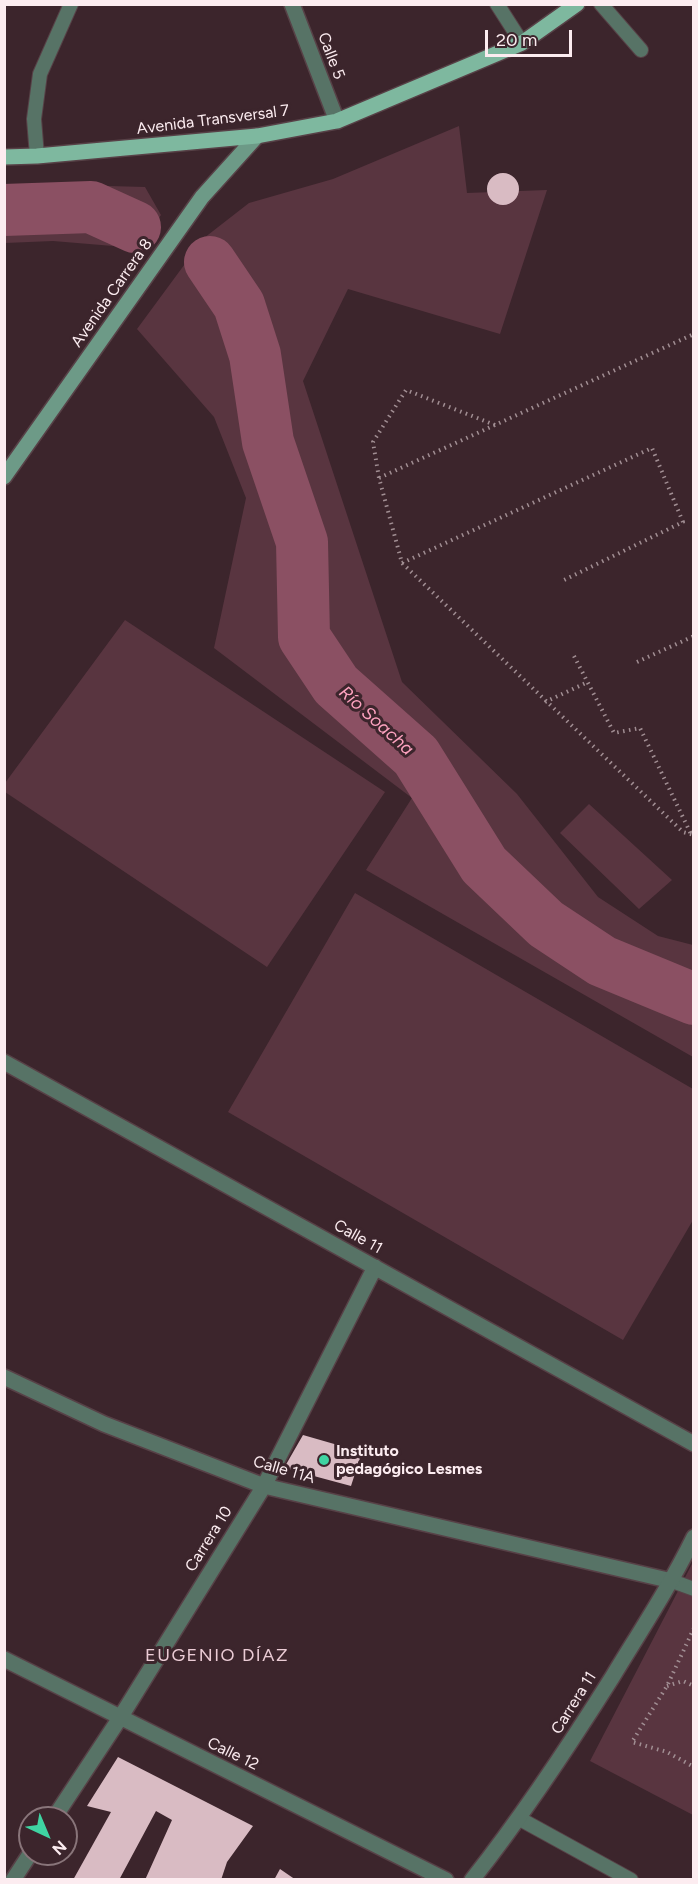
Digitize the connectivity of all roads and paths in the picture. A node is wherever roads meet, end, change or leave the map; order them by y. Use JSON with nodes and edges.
{"nodes":[{"id":1,"x":71,"y":4,"type":"edge"},
{"id":2,"x":292,"y":4,"type":"edge"},
{"id":3,"x":497,"y":4,"type":"edge"},
{"id":4,"x":577,"y":4,"type":"edge"},
{"id":5,"x":601,"y":4,"type":"edge"},
{"id":6,"x":522,"y":43,"type":"junction"},
{"id":7,"x":641,"y":50,"type":"dead end"},
{"id":8,"x":337,"y":121,"type":"junction"},
{"id":9,"x":257,"y":136,"type":"junction"},
{"id":10,"x":37,"y":156,"type":"junction"},
{"id":11,"x":4,"y":157,"type":"edge"},
{"id":12,"x":693,"y":334,"type":"edge"},
{"id":13,"x":495,"y":425,"type":"junction"},
{"id":14,"x":4,"y":477,"type":"edge"},
{"id":15,"x":379,"y":478,"type":"junction"},
{"id":16,"x":402,"y":563,"type":"junction"},
{"id":17,"x":562,"y":581,"type":"dead end"},
{"id":18,"x":693,"y":636,"type":"edge"},
{"id":19,"x":574,"y":656,"type":"dead end"},
{"id":20,"x":637,"y":662,"type":"dead end"},
{"id":21,"x":588,"y":682,"type":"junction"},
{"id":22,"x":545,"y":702,"type":"junction"},
{"id":23,"x":692,"y":834,"type":"edge"},
{"id":24,"x":4,"y":1062,"type":"edge"},
{"id":25,"x":375,"y":1267,"type":"junction"},
{"id":26,"x":4,"y":1377,"type":"edge"},
{"id":27,"x":693,"y":1444,"type":"edge"},
{"id":28,"x":264,"y":1486,"type":"junction"},
{"id":29,"x":693,"y":1537,"type":"edge"},
{"id":30,"x":672,"y":1581,"type":"junction"},
{"id":31,"x":693,"y":1589,"type":"edge"},
{"id":32,"x":693,"y":1628,"type":"edge"},
{"id":33,"x":4,"y":1659,"type":"edge"},
{"id":34,"x":667,"y":1686,"type":"junction"},
{"id":35,"x":693,"y":1686,"type":"edge"},
{"id":36,"x":120,"y":1718,"type":"junction"},
{"id":37,"x":693,"y":1767,"type":"edge"},
{"id":38,"x":62,"y":1806,"type":"edge"},
{"id":39,"x":520,"y":1819,"type":"junction"},
{"id":40,"x":22,"y":1866,"type":"edge"},
{"id":41,"x":13,"y":1880,"type":"edge"},
{"id":42,"x":446,"y":1880,"type":"edge"},
{"id":43,"x":472,"y":1880,"type":"edge"},
{"id":44,"x":631,"y":1880,"type":"edge"}],
"edges":[{"from":1,"to":10,"type":"lane"},
{"from":2,"to":8,"type":"street","name":"Calle 5"},
{"from":3,"to":6,"type":"lane"},
{"from":4,"to":6,"type":"main road","name":"Avenida Transversal 7"},
{"from":5,"to":7,"type":"lane"},
{"from":6,"to":8,"type":"main road","name":"Avenida Transversal 7"},
{"from":8,"to":9,"type":"main road","name":"Avenida Transversal 7"},
{"from":9,"to":10,"type":"main road","name":"Avenida Transversal 7"},
{"from":9,"to":14,"type":"main road","name":"Avenida Carrera 8"},
{"from":10,"to":11,"type":"main road","name":"Avenida Transversal 7"},
{"from":12,"to":13,"type":"path"},
{"from":13,"to":15,"type":"path"},
{"from":13,"to":15,"type":"path"},
{"from":15,"to":16,"type":"path"},
{"from":16,"to":17,"type":"path"},
{"from":16,"to":22,"type":"path"},
{"from":18,"to":20,"type":"path"},
{"from":19,"to":21,"type":"path"},
{"from":21,"to":22,"type":"path"},
{"from":21,"to":23,"type":"path"},
{"from":22,"to":23,"type":"path"},
{"from":24,"to":25,"type":"street","name":"Calle 11"},
{"from":25,"to":27,"type":"street","name":"Calle 11"},
{"from":25,"to":28,"type":"street","name":"Carrera 10"},
{"from":26,"to":28,"type":"street","name":"Calle 11A"},
{"from":28,"to":30,"type":"street","name":"Calle 11A"},
{"from":28,"to":36,"type":"street","name":"Carrera 10"},
{"from":29,"to":30,"type":"street","name":"Carrera 11"},
{"from":30,"to":31,"type":"lane"},
{"from":30,"to":39,"type":"street","name":"Carrera 11"},
{"from":32,"to":34,"type":"path"},
{"from":33,"to":36,"type":"street","name":"Calle 12"},
{"from":34,"to":35,"type":"path"},
{"from":34,"to":37,"type":"path"},
{"from":36,"to":38,"type":"street","name":"Carrera 10"},
{"from":36,"to":42,"type":"street","name":"Calle 12"},
{"from":39,"to":43,"type":"street","name":"Carrera 11"},
{"from":39,"to":44,"type":"lane"},
{"from":40,"to":41,"type":"street"}]}
